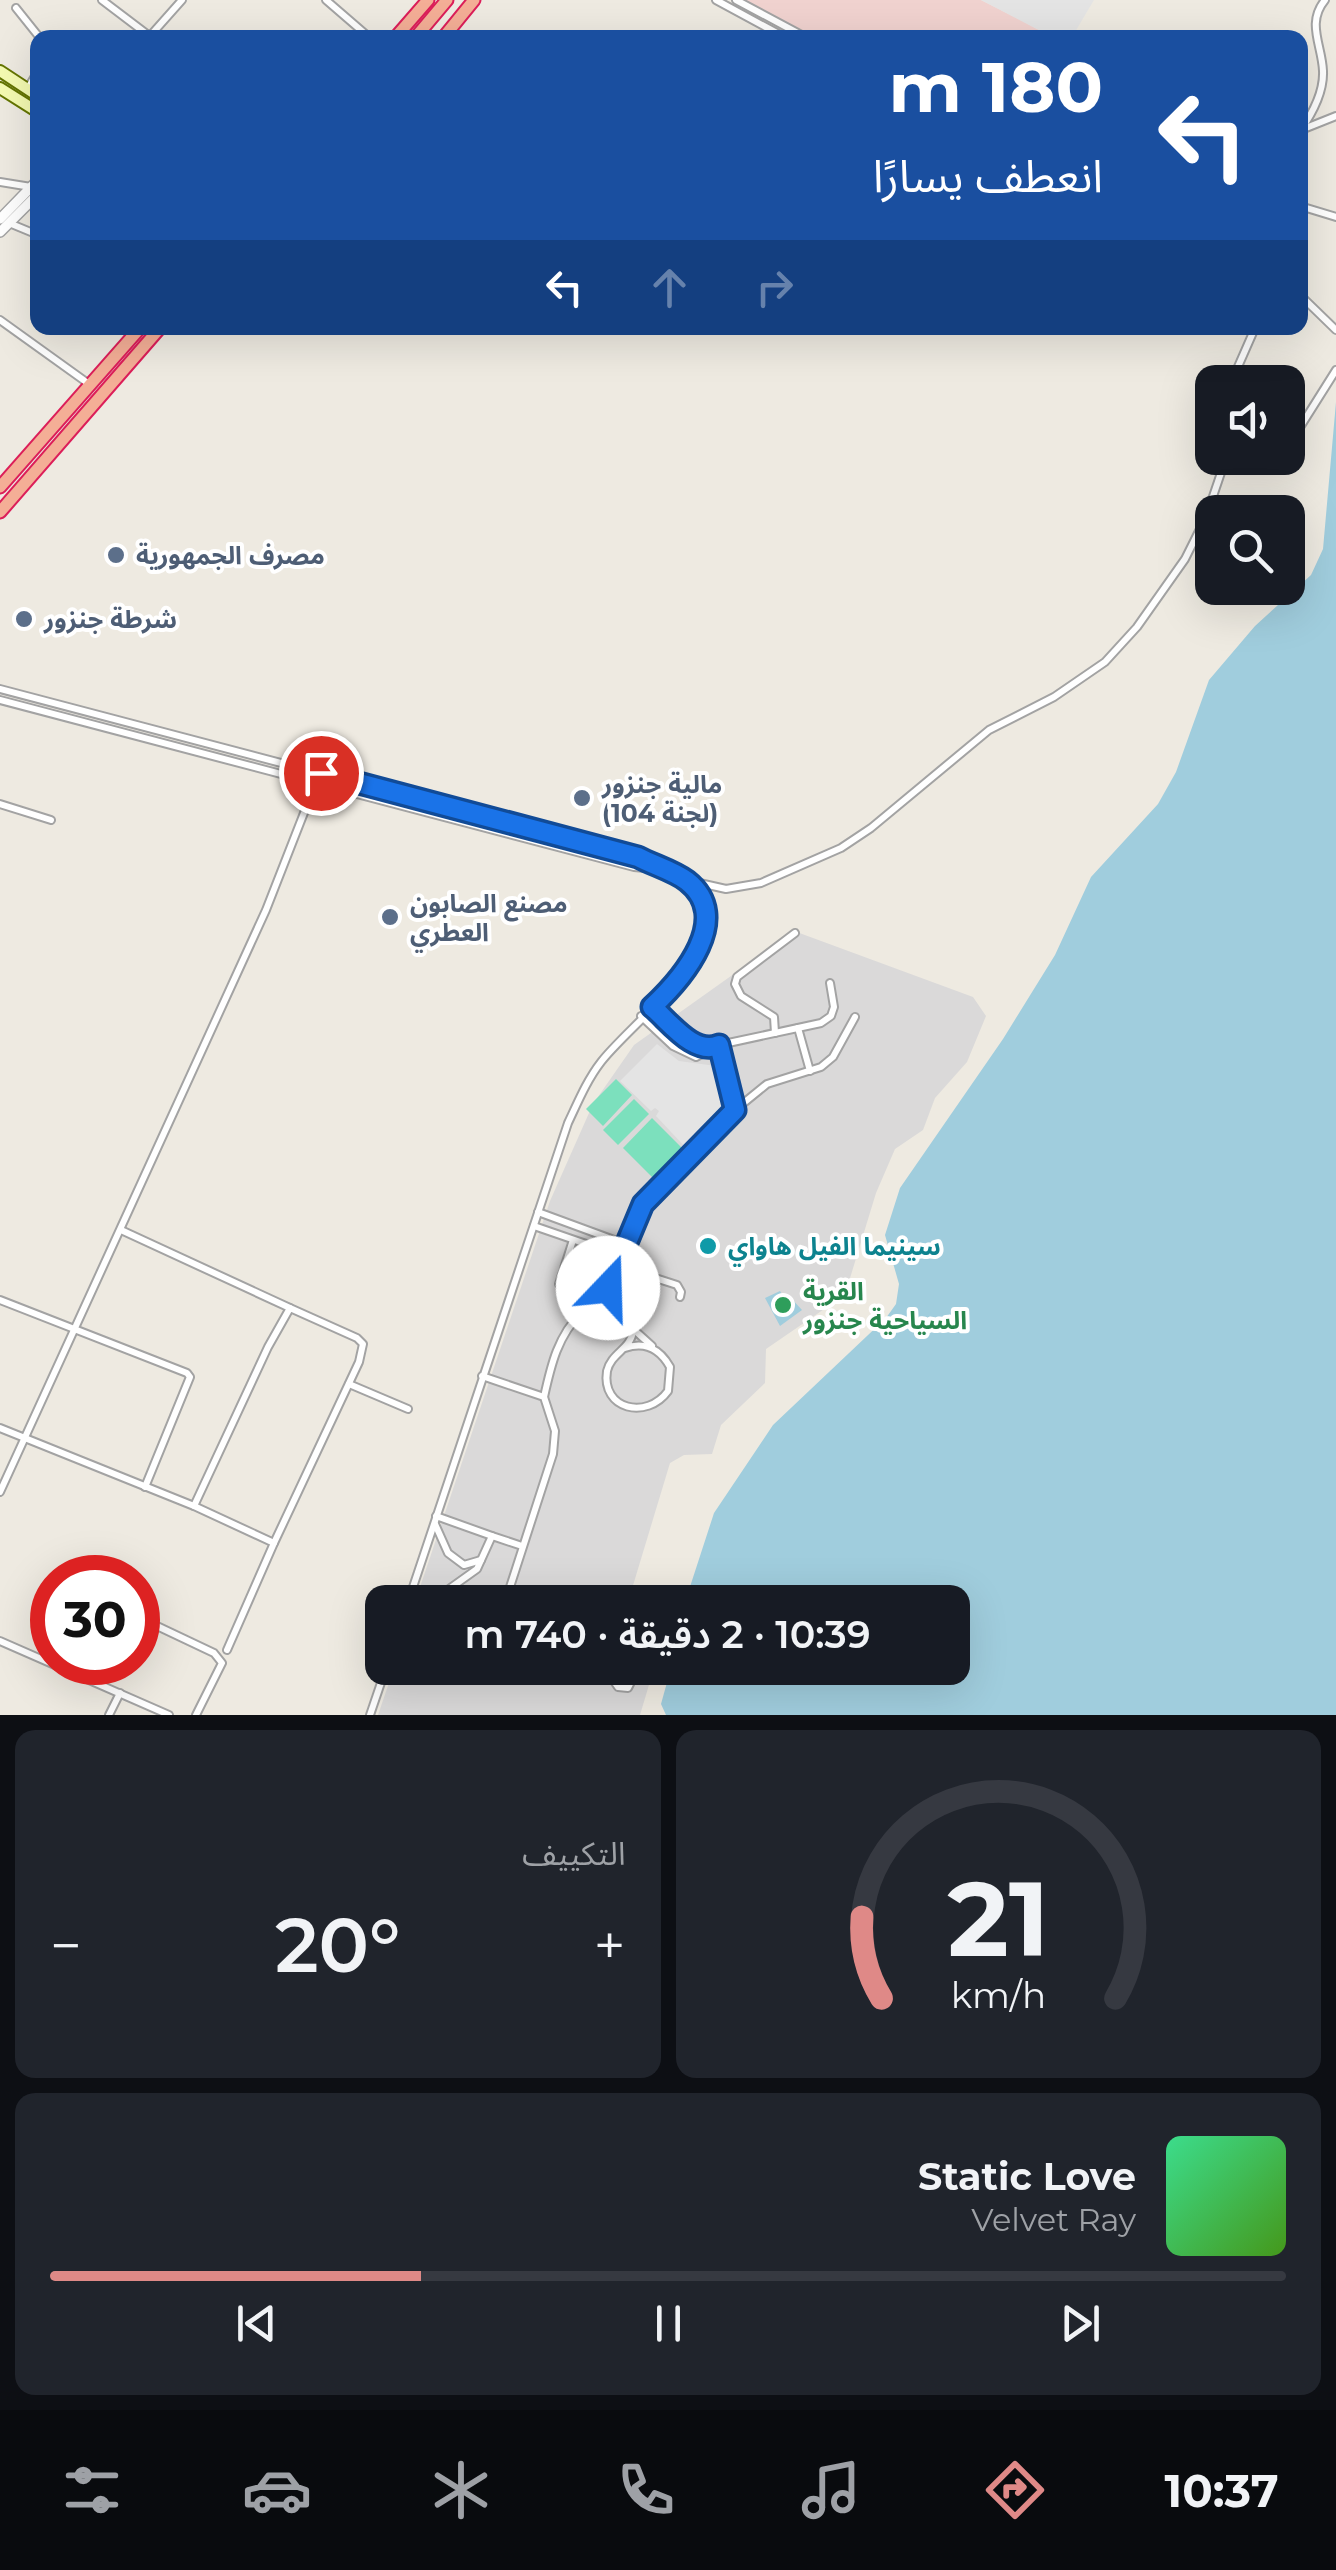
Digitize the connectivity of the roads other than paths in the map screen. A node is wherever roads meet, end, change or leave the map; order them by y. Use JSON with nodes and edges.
{"nodes":[{"id":1,"x":102,"y":0,"type":"edge"},
{"id":2,"x":182,"y":0,"type":"edge"},
{"id":3,"x":326,"y":0,"type":"edge"},
{"id":4,"x":428,"y":0,"type":"edge"},
{"id":5,"x":447,"y":0,"type":"edge"},
{"id":6,"x":474,"y":0,"type":"edge"},
{"id":7,"x":716,"y":0,"type":"edge"},
{"id":8,"x":736,"y":0,"type":"edge"},
{"id":9,"x":1325,"y":0,"type":"edge"},
{"id":10,"x":16,"y":8,"type":"dead end"},
{"id":11,"x":774,"y":20,"type":"junction"},
{"id":12,"x":769,"y":28,"type":"junction"},
{"id":13,"x":34,"y":30,"type":"edge"},
{"id":14,"x":142,"y":30,"type":"edge"},
{"id":15,"x":157,"y":30,"type":"edge"},
{"id":16,"x":361,"y":30,"type":"edge"},
{"id":17,"x":402,"y":30,"type":"edge"},
{"id":18,"x":423,"y":30,"type":"edge"},
{"id":19,"x":450,"y":30,"type":"edge"},
{"id":20,"x":772,"y":30,"type":"edge"},
{"id":21,"x":792,"y":30,"type":"edge"},
{"id":22,"x":0,"y":71,"type":"edge"},
{"id":23,"x":0,"y":88,"type":"edge"},
{"id":24,"x":30,"y":92,"type":"edge"},
{"id":25,"x":30,"y":107,"type":"edge"},
{"id":26,"x":1336,"y":116,"type":"edge"},
{"id":27,"x":1308,"y":120,"type":"edge"},
{"id":28,"x":1308,"y":128,"type":"edge"},
{"id":29,"x":0,"y":182,"type":"edge"},
{"id":30,"x":30,"y":186,"type":"edge"},
{"id":31,"x":30,"y":192,"type":"edge"},
{"id":32,"x":1308,"y":208,"type":"edge"},
{"id":33,"x":1336,"y":217,"type":"edge"},
{"id":34,"x":5,"y":220,"type":"edge"},
{"id":35,"x":30,"y":231,"type":"edge"},
{"id":36,"x":0,"y":232,"type":"edge"},
{"id":37,"x":1308,"y":303,"type":"edge"},
{"id":38,"x":0,"y":320,"type":"edge"},
{"id":39,"x":1336,"y":330,"type":"edge"},
{"id":40,"x":134,"y":335,"type":"edge"},
{"id":41,"x":154,"y":335,"type":"edge"},
{"id":42,"x":1252,"y":335,"type":"edge"},
{"id":43,"x":1239,"y":365,"type":"edge"},
{"id":44,"x":1336,"y":370,"type":"edge"},
{"id":45,"x":89,"y":384,"type":"junction"},
{"id":46,"x":1305,"y":419,"type":"edge"},
{"id":47,"x":1220,"y":475,"type":"edge"},
{"id":48,"x":0,"y":487,"type":"edge"},
{"id":49,"x":0,"y":512,"type":"edge"},
{"id":50,"x":0,"y":689,"type":"edge"},
{"id":51,"x":0,"y":700,"type":"edge"},
{"id":52,"x":320,"y":772,"type":"junction"},
{"id":53,"x":316,"y":784,"type":"junction"},
{"id":54,"x":400,"y":793,"type":"junction"},
{"id":55,"x":0,"y":804,"type":"edge"},
{"id":56,"x":397,"y":804,"type":"junction"},
{"id":57,"x":51,"y":820,"type":"dead end"},
{"id":58,"x":586,"y":843,"type":"junction"},
{"id":59,"x":584,"y":854,"type":"junction"},
{"id":60,"x":663,"y":870,"type":"junction"},
{"id":61,"x":685,"y":880,"type":"junction"},
{"id":62,"x":795,"y":933,"type":"dead end"},
{"id":63,"x":830,"y":982,"type":"dead end"},
{"id":64,"x":652,"y":1007,"type":"junction"},
{"id":65,"x":642,"y":1016,"type":"junction"},
{"id":66,"x":856,"y":1018,"type":"dead end"},
{"id":67,"x":798,"y":1028,"type":"junction"},
{"id":68,"x":775,"y":1034,"type":"junction"},
{"id":69,"x":719,"y":1045,"type":"junction"},
{"id":70,"x":710,"y":1049,"type":"junction"},
{"id":71,"x":810,"y":1071,"type":"junction"},
{"id":72,"x":735,"y":1110,"type":"junction"},
{"id":73,"x":538,"y":1212,"type":"junction"},
{"id":74,"x":534,"y":1226,"type":"junction"},
{"id":75,"x":121,"y":1230,"type":"junction"},
{"id":76,"x":572,"y":1240,"type":"junction"},
{"id":77,"x":625,"y":1244,"type":"junction"},
{"id":78,"x":621,"y":1256,"type":"junction"},
{"id":79,"x":618,"y":1266,"type":"junction"},
{"id":80,"x":680,"y":1297,"type":"dead end"},
{"id":81,"x":0,"y":1300,"type":"edge"},
{"id":82,"x":601,"y":1300,"type":"junction"},
{"id":83,"x":591,"y":1304,"type":"junction"},
{"id":84,"x":290,"y":1308,"type":"junction"},
{"id":85,"x":72,"y":1328,"type":"junction"},
{"id":86,"x":633,"y":1331,"type":"junction"},
{"id":87,"x":625,"y":1348,"type":"junction"},
{"id":88,"x":654,"y":1348,"type":"junction"},
{"id":89,"x":482,"y":1376,"type":"junction"},
{"id":90,"x":349,"y":1384,"type":"junction"},
{"id":91,"x":544,"y":1398,"type":"junction"},
{"id":92,"x":408,"y":1409,"type":"dead end"},
{"id":93,"x":0,"y":1428,"type":"edge"},
{"id":94,"x":24,"y":1438,"type":"junction"},
{"id":95,"x":145,"y":1487,"type":"junction"},
{"id":96,"x":0,"y":1492,"type":"edge"},
{"id":97,"x":194,"y":1506,"type":"junction"},
{"id":98,"x":435,"y":1519,"type":"junction"},
{"id":99,"x":492,"y":1536,"type":"junction"},
{"id":100,"x":274,"y":1542,"type":"junction"},
{"id":101,"x":522,"y":1546,"type":"junction"},
{"id":102,"x":480,"y":1560,"type":"junction"},
{"id":103,"x":414,"y":1585,"type":"edge"},
{"id":104,"x":456,"y":1585,"type":"edge"},
{"id":105,"x":511,"y":1585,"type":"edge"},
{"id":106,"x":160,"y":1627,"type":"edge"},
{"id":107,"x":0,"y":1641,"type":"edge"},
{"id":108,"x":228,"y":1650,"type":"dead end"},
{"id":109,"x":30,"y":1653,"type":"edge"},
{"id":110,"x":102,"y":1685,"type":"edge"},
{"id":111,"x":380,"y":1685,"type":"edge"},
{"id":112,"x":120,"y":1693,"type":"junction"},
{"id":113,"x":109,"y":1715,"type":"edge"},
{"id":114,"x":169,"y":1715,"type":"edge"},
{"id":115,"x":196,"y":1715,"type":"edge"},
{"id":116,"x":370,"y":1715,"type":"edge"}],
"edges":[{"from":1,"to":14,"type":"street"},
{"from":2,"to":15,"type":"street"},
{"from":3,"to":16,"type":"street"},
{"from":4,"to":17,"type":"highway"},
{"from":5,"to":18,"type":"highway"},
{"from":6,"to":19,"type":"highway"},
{"from":7,"to":12,"type":"street"},
{"from":8,"to":11,"type":"street"},
{"from":9,"to":27,"type":"street"},
{"from":10,"to":13,"type":"street"},
{"from":11,"to":12,"type":"street"},
{"from":11,"to":21,"type":"street"},
{"from":12,"to":20,"type":"street"},
{"from":22,"to":24,"type":"main road"},
{"from":23,"to":25,"type":"main road"},
{"from":26,"to":28,"type":"street"},
{"from":29,"to":30,"type":"street"},
{"from":31,"to":34,"type":"street"},
{"from":32,"to":33,"type":"street"},
{"from":34,"to":35,"type":"street"},
{"from":34,"to":36,"type":"street"},
{"from":37,"to":39,"type":"street"},
{"from":38,"to":45,"type":"street"},
{"from":40,"to":45,"type":"highway"},
{"from":41,"to":49,"type":"highway"},
{"from":42,"to":43,"type":"street"},
{"from":44,"to":46,"type":"street"},
{"from":45,"to":48,"type":"highway"},
{"from":47,"to":61,"type":"street"},
{"from":50,"to":52,"type":"street"},
{"from":51,"to":53,"type":"street"},
{"from":52,"to":53,"type":"street"},
{"from":52,"to":54,"type":"street"},
{"from":53,"to":56,"type":"street"},
{"from":53,"to":75,"type":"street"},
{"from":54,"to":56,"type":"street"},
{"from":54,"to":58,"type":"street"},
{"from":55,"to":57,"type":"street"},
{"from":56,"to":59,"type":"street"},
{"from":58,"to":59,"type":"street"},
{"from":58,"to":60,"type":"street"},
{"from":59,"to":60,"type":"street"},
{"from":60,"to":61,"type":"street"},
{"from":61,"to":64,"type":"street"},
{"from":62,"to":68,"type":"street"},
{"from":63,"to":67,"type":"street"},
{"from":64,"to":65,"type":"street"},
{"from":64,"to":70,"type":"street"},
{"from":65,"to":70,"type":"street"},
{"from":65,"to":73,"type":"street"},
{"from":66,"to":71,"type":"street"},
{"from":67,"to":68,"type":"street"},
{"from":67,"to":71,"type":"street"},
{"from":68,"to":69,"type":"street"},
{"from":69,"to":70,"type":"street"},
{"from":69,"to":72,"type":"street"},
{"from":71,"to":72,"type":"street"},
{"from":72,"to":77,"type":"street"},
{"from":73,"to":74,"type":"street"},
{"from":73,"to":77,"type":"street"},
{"from":74,"to":76,"type":"street"},
{"from":74,"to":89,"type":"street"},
{"from":75,"to":84,"type":"street"},
{"from":75,"to":85,"type":"street"},
{"from":76,"to":78,"type":"street"},
{"from":76,"to":83,"type":"street"},
{"from":77,"to":78,"type":"street"},
{"from":78,"to":79,"type":"street"},
{"from":79,"to":80,"type":"street"},
{"from":79,"to":82,"type":"street"},
{"from":81,"to":85,"type":"street"},
{"from":82,"to":83,"type":"street"},
{"from":82,"to":86,"type":"street"},
{"from":83,"to":91,"type":"street"},
{"from":84,"to":90,"type":"street"},
{"from":84,"to":97,"type":"street"},
{"from":85,"to":94,"type":"street"},
{"from":85,"to":95,"type":"street"},
{"from":86,"to":87,"type":"street"},
{"from":86,"to":88,"type":"street"},
{"from":87,"to":88,"type":"street"},
{"from":87,"to":88,"type":"street"},
{"from":89,"to":91,"type":"street"},
{"from":89,"to":98,"type":"street"},
{"from":90,"to":92,"type":"street"},
{"from":90,"to":100,"type":"street"},
{"from":91,"to":101,"type":"street"},
{"from":93,"to":94,"type":"street"},
{"from":94,"to":95,"type":"street"},
{"from":94,"to":96,"type":"street"},
{"from":95,"to":97,"type":"street"},
{"from":97,"to":100,"type":"street"},
{"from":98,"to":99,"type":"street"},
{"from":98,"to":102,"type":"street"},
{"from":98,"to":103,"type":"street"},
{"from":99,"to":101,"type":"street"},
{"from":99,"to":102,"type":"street"},
{"from":100,"to":108,"type":"street"},
{"from":101,"to":105,"type":"street"},
{"from":102,"to":104,"type":"street"},
{"from":106,"to":115,"type":"street"},
{"from":107,"to":109,"type":"street"},
{"from":110,"to":112,"type":"street"},
{"from":111,"to":116,"type":"street"},
{"from":112,"to":113,"type":"street"},
{"from":112,"to":114,"type":"street"}]}
